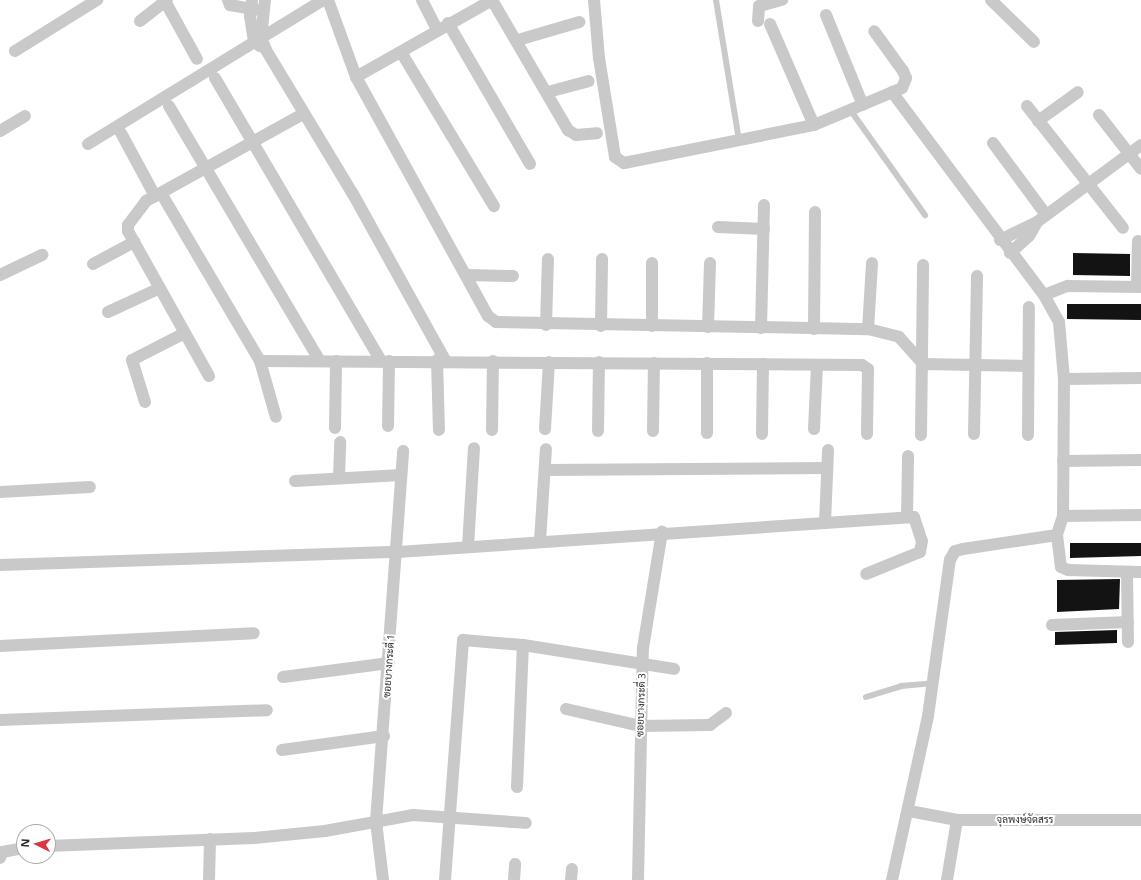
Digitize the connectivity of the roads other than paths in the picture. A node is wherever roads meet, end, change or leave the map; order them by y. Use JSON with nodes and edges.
{"nodes":[{"id":1,"x":96,"y":0,"type":"edge"},
{"id":2,"x":228,"y":0,"type":"edge"},
{"id":3,"x":323,"y":0,"type":"edge"},
{"id":4,"x":328,"y":0,"type":"edge"},
{"id":5,"x":422,"y":0,"type":"edge"},
{"id":6,"x":492,"y":0,"type":"edge"},
{"id":7,"x":594,"y":0,"type":"edge"},
{"id":8,"x":716,"y":0,"type":"edge"},
{"id":9,"x":782,"y":0,"type":"edge"},
{"id":10,"x":991,"y":0,"type":"edge"},
{"id":11,"x":166,"y":1,"type":"edge"},
{"id":12,"x":764,"y":2,"type":"edge"},
{"id":13,"x":257,"y":5,"type":"edge"},
{"id":14,"x":826,"y":15,"type":"dead end"},
{"id":15,"x":140,"y":21,"type":"dead end"},
{"id":16,"x":758,"y":21,"type":"dead end"},
{"id":17,"x":579,"y":22,"type":"dead end"},
{"id":18,"x":770,"y":24,"type":"dead end"},
{"id":19,"x":442,"y":27,"type":"junction"},
{"id":20,"x":874,"y":31,"type":"dead end"},
{"id":21,"x":258,"y":40,"type":"junction"},
{"id":22,"x":518,"y":40,"type":"junction"},
{"id":23,"x":1034,"y":42,"type":"dead end"},
{"id":24,"x":15,"y":51,"type":"dead end"},
{"id":25,"x":401,"y":52,"type":"junction"},
{"id":26,"x":197,"y":59,"type":"dead end"},
{"id":27,"x":356,"y":77,"type":"junction"},
{"id":28,"x":215,"y":78,"type":"dead end"},
{"id":29,"x":589,"y":81,"type":"dead end"},
{"id":30,"x":548,"y":92,"type":"junction"},
{"id":31,"x":892,"y":92,"type":"junction"},
{"id":32,"x":1078,"y":92,"type":"dead end"},
{"id":33,"x":863,"y":105,"type":"junction"},
{"id":34,"x":169,"y":106,"type":"dead end"},
{"id":35,"x":1027,"y":106,"type":"dead end"},
{"id":36,"x":851,"y":111,"type":"junction"},
{"id":37,"x":303,"y":114,"type":"junction"},
{"id":38,"x":1099,"y":115,"type":"dead end"},
{"id":39,"x":25,"y":116,"type":"dead end"},
{"id":40,"x":1038,"y":121,"type":"junction"},
{"id":41,"x":814,"y":125,"type":"junction"},
{"id":42,"x":0,"y":131,"type":"edge"},
{"id":43,"x":121,"y":133,"type":"dead end"},
{"id":44,"x":597,"y":133,"type":"dead end"},
{"id":45,"x":254,"y":141,"type":"junction"},
{"id":46,"x":739,"y":141,"type":"junction"},
{"id":47,"x":993,"y":143,"type":"dead end"},
{"id":48,"x":88,"y":144,"type":"dead end"},
{"id":49,"x":1141,"y":145,"type":"edge"},
{"id":50,"x":1129,"y":154,"type":"junction"},
{"id":51,"x":530,"y":164,"type":"dead end"},
{"id":52,"x":206,"y":167,"type":"junction"},
{"id":53,"x":1141,"y":169,"type":"edge"},
{"id":54,"x":1086,"y":186,"type":"junction"},
{"id":55,"x":158,"y":194,"type":"junction"},
{"id":56,"x":764,"y":205,"type":"dead end"},
{"id":57,"x":494,"y":206,"type":"dead end"},
{"id":58,"x":815,"y":212,"type":"dead end"},
{"id":59,"x":925,"y":215,"type":"dead end"},
{"id":60,"x":1041,"y":218,"type":"junction"},
{"id":61,"x":718,"y":227,"type":"dead end"},
{"id":62,"x":1123,"y":228,"type":"dead end"},
{"id":63,"x":764,"y":229,"type":"junction"},
{"id":64,"x":1000,"y":240,"type":"junction"},
{"id":65,"x":1138,"y":241,"type":"dead end"},
{"id":66,"x":134,"y":242,"type":"junction"},
{"id":67,"x":1010,"y":253,"type":"junction"},
{"id":68,"x":42,"y":255,"type":"dead end"},
{"id":69,"x":548,"y":259,"type":"dead end"},
{"id":70,"x":602,"y":259,"type":"dead end"},
{"id":71,"x":652,"y":263,"type":"dead end"},
{"id":72,"x":710,"y":263,"type":"dead end"},
{"id":73,"x":872,"y":263,"type":"dead end"},
{"id":74,"x":92,"y":264,"type":"dead end"},
{"id":75,"x":923,"y":266,"type":"dead end"},
{"id":76,"x":0,"y":275,"type":"edge"},
{"id":77,"x":466,"y":275,"type":"junction"},
{"id":78,"x":513,"y":276,"type":"dead end"},
{"id":79,"x":977,"y":276,"type":"dead end"},
{"id":80,"x":1139,"y":287,"type":"edge"},
{"id":81,"x":160,"y":288,"type":"junction"},
{"id":82,"x":1044,"y":296,"type":"junction"},
{"id":83,"x":1029,"y":306,"type":"dead end"},
{"id":84,"x":108,"y":312,"type":"dead end"},
{"id":85,"x":546,"y":325,"type":"junction"},
{"id":86,"x":601,"y":326,"type":"junction"},
{"id":87,"x":652,"y":326,"type":"junction"},
{"id":88,"x":708,"y":327,"type":"junction"},
{"id":89,"x":761,"y":328,"type":"junction"},
{"id":90,"x":814,"y":329,"type":"junction"},
{"id":91,"x":868,"y":329,"type":"junction"},
{"id":92,"x":185,"y":332,"type":"junction"},
{"id":93,"x":441,"y":360,"type":"junction"},
{"id":94,"x":260,"y":361,"type":"junction"},
{"id":95,"x":320,"y":361,"type":"junction"},
{"id":96,"x":336,"y":361,"type":"junction"},
{"id":97,"x":385,"y":361,"type":"junction"},
{"id":98,"x":493,"y":361,"type":"junction"},
{"id":99,"x":548,"y":362,"type":"junction"},
{"id":100,"x":600,"y":362,"type":"junction"},
{"id":101,"x":654,"y":363,"type":"junction"},
{"id":102,"x":707,"y":364,"type":"junction"},
{"id":103,"x":763,"y":364,"type":"junction"},
{"id":104,"x":923,"y":364,"type":"junction"},
{"id":105,"x":976,"y":364,"type":"junction"},
{"id":106,"x":817,"y":366,"type":"junction"},
{"id":107,"x":1028,"y":366,"type":"junction"},
{"id":108,"x":210,"y":376,"type":"dead end"},
{"id":109,"x":1141,"y":378,"type":"edge"},
{"id":110,"x":1064,"y":379,"type":"junction"},
{"id":111,"x":145,"y":402,"type":"dead end"},
{"id":112,"x":276,"y":417,"type":"dead end"},
{"id":113,"x":388,"y":426,"type":"dead end"},
{"id":114,"x":335,"y":428,"type":"dead end"},
{"id":115,"x":545,"y":429,"type":"dead end"},
{"id":116,"x":439,"y":430,"type":"dead end"},
{"id":117,"x":492,"y":430,"type":"dead end"},
{"id":118,"x":814,"y":430,"type":"dead end"},
{"id":119,"x":598,"y":431,"type":"dead end"},
{"id":120,"x":653,"y":431,"type":"dead end"},
{"id":121,"x":707,"y":433,"type":"dead end"},
{"id":122,"x":762,"y":434,"type":"dead end"},
{"id":123,"x":866,"y":434,"type":"dead end"},
{"id":124,"x":974,"y":434,"type":"dead end"},
{"id":125,"x":921,"y":435,"type":"dead end"},
{"id":126,"x":1028,"y":435,"type":"dead end"},
{"id":127,"x":340,"y":442,"type":"dead end"},
{"id":128,"x":474,"y":448,"type":"dead end"},
{"id":129,"x":546,"y":449,"type":"dead end"},
{"id":130,"x":828,"y":450,"type":"dead end"},
{"id":131,"x":403,"y":451,"type":"dead end"},
{"id":132,"x":908,"y":456,"type":"dead end"},
{"id":133,"x":1141,"y":460,"type":"edge"},
{"id":134,"x":1063,"y":461,"type":"junction"},
{"id":135,"x":827,"y":468,"type":"junction"},
{"id":136,"x":545,"y":470,"type":"junction"},
{"id":137,"x":402,"y":475,"type":"junction"},
{"id":138,"x":339,"y":478,"type":"junction"},
{"id":139,"x":295,"y":481,"type":"dead end"},
{"id":140,"x":90,"y":487,"type":"dead end"},
{"id":141,"x":0,"y":492,"type":"edge"},
{"id":142,"x":1141,"y":515,"type":"edge"},
{"id":143,"x":907,"y":516,"type":"junction"},
{"id":144,"x":1063,"y":516,"type":"junction"},
{"id":145,"x":825,"y":522,"type":"junction"},
{"id":146,"x":662,"y":532,"type":"junction"},
{"id":147,"x":1057,"y":535,"type":"junction"},
{"id":148,"x":540,"y":541,"type":"junction"},
{"id":149,"x":468,"y":546,"type":"junction"},
{"id":150,"x":398,"y":552,"type":"junction"},
{"id":151,"x":0,"y":565,"type":"edge"},
{"id":152,"x":1127,"y":572,"type":"junction"},
{"id":153,"x":1141,"y":572,"type":"edge"},
{"id":154,"x":866,"y":574,"type":"dead end"},
{"id":155,"x":1128,"y":622,"type":"junction"},
{"id":156,"x":1052,"y":625,"type":"dead end"},
{"id":157,"x":254,"y":633,"type":"dead end"},
{"id":158,"x":1128,"y":642,"type":"dead end"},
{"id":159,"x":523,"y":645,"type":"junction"},
{"id":160,"x":0,"y":646,"type":"edge"},
{"id":161,"x":389,"y":663,"type":"junction"},
{"id":162,"x":642,"y":663,"type":"junction"},
{"id":163,"x":674,"y":669,"type":"dead end"},
{"id":164,"x":283,"y":677,"type":"dead end"},
{"id":165,"x":934,"y":683,"type":"junction"},
{"id":166,"x":866,"y":697,"type":"dead end"},
{"id":167,"x":566,"y":709,"type":"dead end"},
{"id":168,"x":267,"y":710,"type":"dead end"},
{"id":169,"x":726,"y":713,"type":"dead end"},
{"id":170,"x":0,"y":720,"type":"edge"},
{"id":171,"x":640,"y":726,"type":"junction"},
{"id":172,"x":384,"y":736,"type":"junction"},
{"id":173,"x":282,"y":750,"type":"dead end"},
{"id":174,"x":516,"y":787,"type":"dead end"},
{"id":175,"x":909,"y":811,"type":"junction"},
{"id":176,"x":448,"y":817,"type":"junction"},
{"id":177,"x":957,"y":820,"type":"junction"},
{"id":178,"x":1141,"y":820,"type":"edge"},
{"id":179,"x":376,"y":821,"type":"junction"},
{"id":180,"x":526,"y":823,"type":"dead end"},
{"id":181,"x":210,"y":839,"type":"junction"},
{"id":182,"x":56,"y":846,"type":"edge"},
{"id":183,"x":16,"y":849,"type":"edge"},
{"id":184,"x":0,"y":858,"type":"edge"},
{"id":185,"x":515,"y":864,"type":"dead end"},
{"id":186,"x":208,"y":880,"type":"edge"},
{"id":187,"x":382,"y":880,"type":"edge"},
{"id":188,"x":445,"y":880,"type":"edge"},
{"id":189,"x":514,"y":880,"type":"edge"},
{"id":190,"x":638,"y":880,"type":"edge"},
{"id":191,"x":892,"y":880,"type":"edge"},
{"id":192,"x":946,"y":880,"type":"edge"}],
"edges":[{"from":1,"to":24,"type":"street"},
{"from":2,"to":13,"type":"street"},
{"from":3,"to":21,"type":"street"},
{"from":4,"to":27,"type":"street"},
{"from":5,"to":19,"type":"street"},
{"from":6,"to":19,"type":"street"},
{"from":6,"to":22,"type":"street"},
{"from":7,"to":46,"type":"street"},
{"from":8,"to":46,"type":"lane"},
{"from":9,"to":12,"type":"street"},
{"from":10,"to":23,"type":"street"},
{"from":11,"to":15,"type":"street"},
{"from":11,"to":26,"type":"street"},
{"from":12,"to":16,"type":"street"},
{"from":13,"to":21,"type":"street"},
{"from":14,"to":33,"type":"street"},
{"from":17,"to":22,"type":"street"},
{"from":18,"to":41,"type":"street"},
{"from":19,"to":25,"type":"street"},
{"from":19,"to":51,"type":"street"},
{"from":20,"to":31,"type":"street"},
{"from":21,"to":37,"type":"street"},
{"from":21,"to":48,"type":"street"},
{"from":22,"to":30,"type":"street"},
{"from":25,"to":27,"type":"street"},
{"from":25,"to":57,"type":"street"},
{"from":27,"to":77,"type":"street"},
{"from":28,"to":45,"type":"street"},
{"from":29,"to":30,"type":"street"},
{"from":30,"to":44,"type":"street"},
{"from":31,"to":33,"type":"street"},
{"from":31,"to":64,"type":"street"},
{"from":32,"to":40,"type":"street"},
{"from":33,"to":36,"type":"street"},
{"from":34,"to":52,"type":"street"},
{"from":35,"to":40,"type":"street"},
{"from":36,"to":41,"type":"street"},
{"from":36,"to":59,"type":"lane"},
{"from":37,"to":45,"type":"street"},
{"from":37,"to":93,"type":"street"},
{"from":38,"to":50,"type":"street"},
{"from":39,"to":42,"type":"street"},
{"from":40,"to":54,"type":"street"},
{"from":41,"to":46,"type":"street"},
{"from":43,"to":55,"type":"street"},
{"from":45,"to":52,"type":"street"},
{"from":45,"to":97,"type":"street"},
{"from":47,"to":60,"type":"street"},
{"from":49,"to":50,"type":"street"},
{"from":50,"to":53,"type":"street"},
{"from":50,"to":54,"type":"street"},
{"from":52,"to":55,"type":"street"},
{"from":52,"to":95,"type":"street"},
{"from":54,"to":60,"type":"street"},
{"from":54,"to":62,"type":"street"},
{"from":55,"to":66,"type":"street"},
{"from":55,"to":94,"type":"street"},
{"from":56,"to":63,"type":"street"},
{"from":58,"to":90,"type":"street"},
{"from":60,"to":64,"type":"street"},
{"from":60,"to":67,"type":"street"},
{"from":61,"to":63,"type":"street"},
{"from":63,"to":89,"type":"street"},
{"from":64,"to":67,"type":"street"},
{"from":65,"to":80,"type":"street"},
{"from":66,"to":74,"type":"street"},
{"from":66,"to":81,"type":"street"},
{"from":67,"to":82,"type":"street"},
{"from":68,"to":76,"type":"street"},
{"from":69,"to":85,"type":"street"},
{"from":70,"to":86,"type":"street"},
{"from":71,"to":87,"type":"street"},
{"from":72,"to":88,"type":"street"},
{"from":73,"to":91,"type":"street"},
{"from":75,"to":104,"type":"street"},
{"from":77,"to":78,"type":"street"},
{"from":77,"to":85,"type":"street"},
{"from":79,"to":105,"type":"street"},
{"from":80,"to":82,"type":"street"},
{"from":81,"to":84,"type":"street"},
{"from":81,"to":92,"type":"street"},
{"from":82,"to":110,"type":"street"},
{"from":83,"to":107,"type":"street"},
{"from":85,"to":86,"type":"street"},
{"from":86,"to":87,"type":"street"},
{"from":87,"to":88,"type":"street"},
{"from":88,"to":89,"type":"street"},
{"from":89,"to":90,"type":"street"},
{"from":90,"to":91,"type":"street"},
{"from":91,"to":104,"type":"street"},
{"from":92,"to":108,"type":"street"},
{"from":92,"to":111,"type":"street"},
{"from":93,"to":97,"type":"street"},
{"from":93,"to":98,"type":"street"},
{"from":93,"to":116,"type":"street"},
{"from":94,"to":95,"type":"street"},
{"from":94,"to":112,"type":"street"},
{"from":95,"to":96,"type":"street"},
{"from":96,"to":97,"type":"street"},
{"from":96,"to":114,"type":"street"},
{"from":97,"to":113,"type":"street"},
{"from":98,"to":99,"type":"street"},
{"from":98,"to":117,"type":"street"},
{"from":99,"to":100,"type":"street"},
{"from":99,"to":115,"type":"street"},
{"from":100,"to":101,"type":"street"},
{"from":100,"to":119,"type":"street"},
{"from":101,"to":102,"type":"street"},
{"from":101,"to":120,"type":"street"},
{"from":102,"to":103,"type":"street"},
{"from":102,"to":121,"type":"street"},
{"from":103,"to":106,"type":"street"},
{"from":103,"to":122,"type":"street"},
{"from":104,"to":105,"type":"street"},
{"from":104,"to":125,"type":"street"},
{"from":105,"to":107,"type":"street"},
{"from":105,"to":124,"type":"street"},
{"from":106,"to":118,"type":"street"},
{"from":106,"to":123,"type":"street"},
{"from":107,"to":126,"type":"street"},
{"from":109,"to":110,"type":"street"},
{"from":110,"to":134,"type":"street"},
{"from":127,"to":138,"type":"street"},
{"from":128,"to":149,"type":"street"},
{"from":129,"to":136,"type":"street"},
{"from":130,"to":135,"type":"street"},
{"from":131,"to":137,"type":"street","name":"ซอยบางกระดี่ 1"},
{"from":132,"to":143,"type":"street"},
{"from":133,"to":134,"type":"street"},
{"from":134,"to":144,"type":"street"},
{"from":135,"to":136,"type":"street"},
{"from":135,"to":145,"type":"street"},
{"from":136,"to":148,"type":"street"},
{"from":137,"to":138,"type":"street"},
{"from":137,"to":150,"type":"street","name":"ซอยบางกระดี่ 1"},
{"from":138,"to":139,"type":"street"},
{"from":140,"to":141,"type":"street"},
{"from":142,"to":144,"type":"street"},
{"from":143,"to":145,"type":"street"},
{"from":143,"to":154,"type":"street"},
{"from":144,"to":147,"type":"street"},
{"from":145,"to":146,"type":"street"},
{"from":146,"to":148,"type":"street"},
{"from":146,"to":162,"type":"street","name":"ซอยบางกระดี่ 3"},
{"from":147,"to":152,"type":"street"},
{"from":147,"to":165,"type":"street"},
{"from":148,"to":149,"type":"street"},
{"from":149,"to":150,"type":"street"},
{"from":150,"to":151,"type":"street"},
{"from":150,"to":161,"type":"street","name":"ซอยบางกระดี่ 1"},
{"from":152,"to":153,"type":"street"},
{"from":152,"to":155,"type":"street"},
{"from":155,"to":156,"type":"street"},
{"from":155,"to":158,"type":"street"},
{"from":157,"to":160,"type":"street"},
{"from":159,"to":162,"type":"street"},
{"from":159,"to":174,"type":"street"},
{"from":159,"to":176,"type":"street"},
{"from":161,"to":164,"type":"street"},
{"from":161,"to":172,"type":"street","name":"ซอยบางกระดี่ 1"},
{"from":162,"to":163,"type":"street"},
{"from":162,"to":171,"type":"street","name":"ซอยบางกระดี่ 3"},
{"from":165,"to":166,"type":"lane"},
{"from":165,"to":175,"type":"street"},
{"from":167,"to":171,"type":"street"},
{"from":168,"to":170,"type":"street"},
{"from":169,"to":171,"type":"street"},
{"from":171,"to":190,"type":"street","name":"ซอยบางกระดี่ 3"},
{"from":172,"to":173,"type":"street"},
{"from":172,"to":179,"type":"street","name":"ซอยบางกระดี่ 1"},
{"from":175,"to":177,"type":"street","name":"จุลพงษ์จัดสรร"},
{"from":175,"to":191,"type":"street"},
{"from":176,"to":179,"type":"street"},
{"from":176,"to":180,"type":"street"},
{"from":176,"to":188,"type":"street"},
{"from":177,"to":178,"type":"street","name":"จุลพงษ์จัดสรร"},
{"from":177,"to":192,"type":"street"},
{"from":179,"to":181,"type":"street"},
{"from":179,"to":187,"type":"street","name":"ซอยบางกระดี่ 1"},
{"from":181,"to":182,"type":"street"},
{"from":181,"to":186,"type":"street"},
{"from":183,"to":184,"type":"street"},
{"from":185,"to":189,"type":"street"}]}
